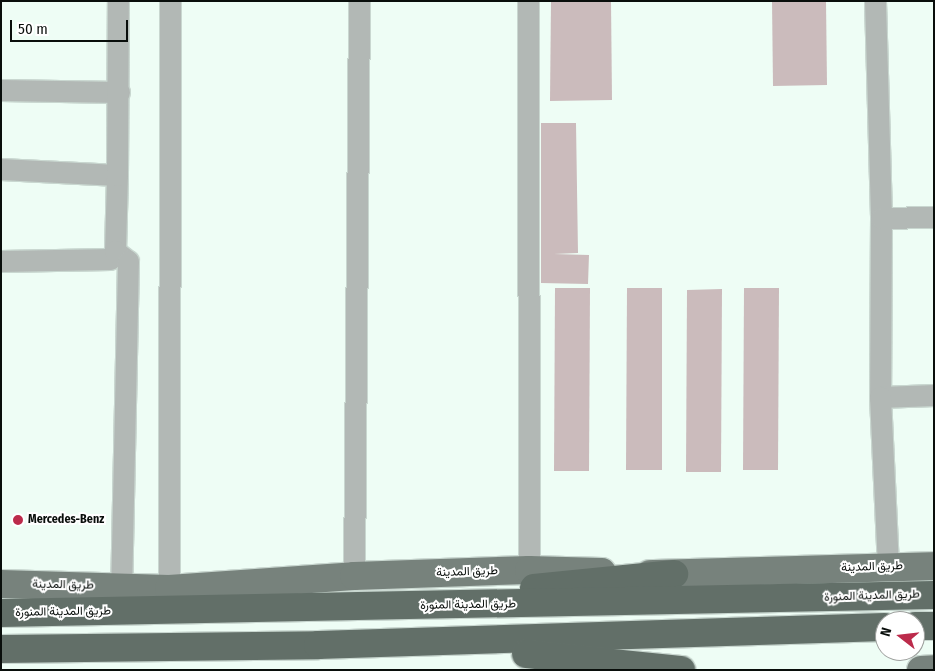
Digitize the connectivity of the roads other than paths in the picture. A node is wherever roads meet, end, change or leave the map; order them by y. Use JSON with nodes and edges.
{"nodes":[{"id":1,"x":118,"y":1,"type":"edge"},
{"id":2,"x":170,"y":1,"type":"edge"},
{"id":3,"x":359,"y":1,"type":"edge"},
{"id":4,"x":528,"y":1,"type":"edge"},
{"id":5,"x":875,"y":1,"type":"edge"},
{"id":6,"x":1,"y":90,"type":"edge"},
{"id":7,"x":120,"y":92,"type":"junction"},
{"id":8,"x":1,"y":169,"type":"edge"},
{"id":9,"x":117,"y":175,"type":"junction"},
{"id":10,"x":934,"y":216,"type":"edge"},
{"id":11,"x":881,"y":218,"type":"junction"},
{"id":12,"x":115,"y":251,"type":"junction"},
{"id":13,"x":1,"y":261,"type":"edge"},
{"id":14,"x":934,"y":395,"type":"edge"},
{"id":15,"x":880,"y":397,"type":"junction"},
{"id":16,"x":934,"y":566,"type":"edge"},
{"id":17,"x":888,"y":567,"type":"junction"},
{"id":18,"x":530,"y":570,"type":"junction"},
{"id":19,"x":674,"y":574,"type":"junction"},
{"id":20,"x":354,"y":576,"type":"junction"},
{"id":21,"x":1,"y":584,"type":"edge"},
{"id":22,"x":120,"y":587,"type":"junction"},
{"id":23,"x":169,"y":589,"type":"junction"},
{"id":24,"x":934,"y":595,"type":"edge"},
{"id":25,"x":323,"y":608,"type":"junction"},
{"id":26,"x":1,"y":613,"type":"edge"},
{"id":27,"x":875,"y":627,"type":"edge"},
{"id":28,"x":318,"y":645,"type":"junction"},
{"id":29,"x":3,"y":649,"type":"edge"},
{"id":30,"x":934,"y":669,"type":"edge"},
{"id":31,"x":681,"y":670,"type":"edge"},
{"id":32,"x":921,"y":670,"type":"edge"}],
"edges":[{"from":1,"to":7,"type":"street"},
{"from":2,"to":23,"type":"street"},
{"from":3,"to":20,"type":"street"},
{"from":4,"to":18,"type":"street"},
{"from":5,"to":11,"type":"street"},
{"from":6,"to":7,"type":"street"},
{"from":7,"to":9,"type":"street"},
{"from":8,"to":9,"type":"street"},
{"from":9,"to":12,"type":"street"},
{"from":10,"to":11,"type":"street"},
{"from":11,"to":15,"type":"street"},
{"from":12,"to":13,"type":"street"},
{"from":12,"to":22,"type":"street"},
{"from":14,"to":15,"type":"street"},
{"from":15,"to":17,"type":"street"},
{"from":16,"to":17,"type":"main road","name":"طريق المدينة"},
{"from":17,"to":19,"type":"main road","name":"طريق المدينة"},
{"from":18,"to":19,"type":"main road","name":"طريق المدينة"},
{"from":18,"to":20,"type":"main road","name":"طريق المدينة"},
{"from":19,"to":25,"type":"highway"},
{"from":20,"to":23,"type":"main road","name":"طريق المدينة"},
{"from":21,"to":22,"type":"main road","name":"طريق المدينة"},
{"from":22,"to":23,"type":"main road","name":"طريق المدينة"},
{"from":24,"to":25,"type":"highway","name":"طريق المدينة المنورة"},
{"from":25,"to":26,"type":"highway","name":"طريق المدينة المنورة"},
{"from":27,"to":28,"type":"highway"},
{"from":28,"to":29,"type":"highway"},
{"from":28,"to":31,"type":"highway"},
{"from":30,"to":32,"type":"main road"}]}
